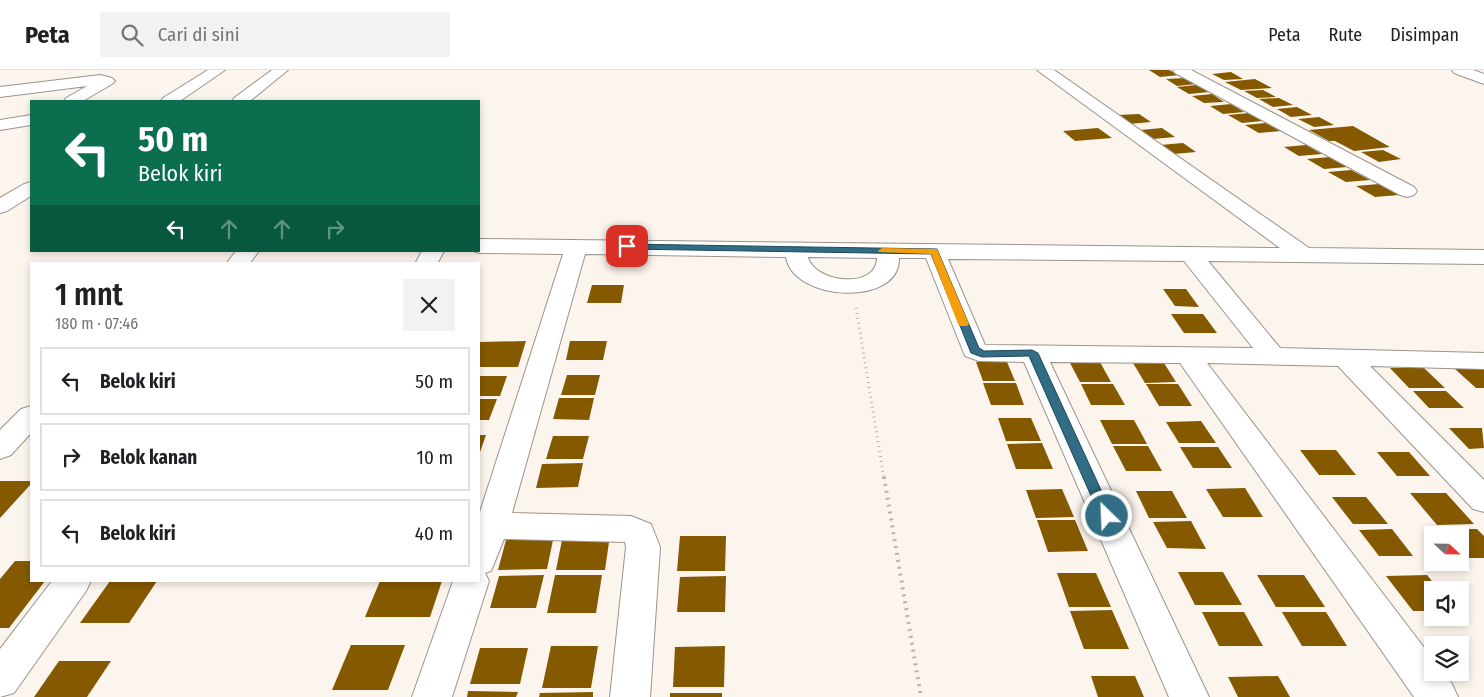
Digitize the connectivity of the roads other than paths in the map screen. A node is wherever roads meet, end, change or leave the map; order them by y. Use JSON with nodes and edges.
{"nodes":[{"id":1,"x":218,"y":70,"type":"edge"},
{"id":2,"x":281,"y":70,"type":"edge"},
{"id":3,"x":1044,"y":70,"type":"edge"},
{"id":4,"x":1180,"y":70,"type":"edge"},
{"id":5,"x":1459,"y":70,"type":"edge"},
{"id":6,"x":1484,"y":79,"type":"edge"},
{"id":7,"x":0,"y":92,"type":"edge"},
{"id":8,"x":74,"y":100,"type":"edge"},
{"id":9,"x":171,"y":100,"type":"edge"},
{"id":10,"x":241,"y":100,"type":"edge"},
{"id":11,"x":30,"y":120,"type":"edge"},
{"id":12,"x":0,"y":125,"type":"edge"},
{"id":13,"x":30,"y":189,"type":"edge"},
{"id":14,"x":1407,"y":191,"type":"dead end"},
{"id":15,"x":0,"y":207,"type":"edge"},
{"id":16,"x":480,"y":246,"type":"edge"},
{"id":17,"x":576,"y":246,"type":"junction"},
{"id":18,"x":796,"y":249,"type":"junction"},
{"id":19,"x":887,"y":251,"type":"junction"},
{"id":20,"x":934,"y":251,"type":"junction"},
{"id":21,"x":247,"y":252,"type":"edge"},
{"id":22,"x":1191,"y":255,"type":"junction"},
{"id":23,"x":1304,"y":255,"type":"junction"},
{"id":24,"x":1484,"y":257,"type":"edge"},
{"id":25,"x":239,"y":262,"type":"edge"},
{"id":26,"x":1032,"y":353,"type":"junction"},
{"id":27,"x":1188,"y":356,"type":"junction"},
{"id":28,"x":1273,"y":356,"type":"junction"},
{"id":29,"x":1345,"y":356,"type":"junction"},
{"id":30,"x":1484,"y":361,"type":"edge"},
{"id":31,"x":30,"y":417,"type":"edge"},
{"id":32,"x":0,"y":448,"type":"edge"},
{"id":33,"x":1484,"y":500,"type":"edge"},
{"id":34,"x":492,"y":526,"type":"junction"},
{"id":35,"x":480,"y":558,"type":"edge"},
{"id":36,"x":71,"y":582,"type":"edge"},
{"id":37,"x":471,"y":582,"type":"edge"},
{"id":38,"x":0,"y":680,"type":"edge"},
{"id":39,"x":432,"y":697,"type":"edge"},
{"id":40,"x":630,"y":697,"type":"edge"},
{"id":41,"x":1189,"y":697,"type":"edge"},
{"id":42,"x":1438,"y":697,"type":"edge"}],
"edges":[{"from":1,"to":9,"type":"street"},
{"from":2,"to":10,"type":"street"},
{"from":3,"to":23,"type":"street"},
{"from":4,"to":14,"type":"street"},
{"from":5,"to":6,"type":"street"},
{"from":7,"to":8,"type":"street"},
{"from":11,"to":12,"type":"street"},
{"from":13,"to":15,"type":"street"},
{"from":16,"to":17,"type":"street"},
{"from":17,"to":18,"type":"street"},
{"from":17,"to":34,"type":"street"},
{"from":18,"to":19,"type":"street"},
{"from":18,"to":19,"type":"street"},
{"from":19,"to":20,"type":"street"},
{"from":20,"to":22,"type":"street"},
{"from":20,"to":26,"type":"street"},
{"from":21,"to":25,"type":"street"},
{"from":22,"to":23,"type":"street"},
{"from":22,"to":28,"type":"street"},
{"from":23,"to":24,"type":"street"},
{"from":26,"to":27,"type":"street"},
{"from":26,"to":41,"type":"street"},
{"from":27,"to":28,"type":"street"},
{"from":27,"to":42,"type":"street"},
{"from":28,"to":29,"type":"street"},
{"from":29,"to":30,"type":"street"},
{"from":29,"to":33,"type":"street"},
{"from":31,"to":32,"type":"street"},
{"from":34,"to":35,"type":"street"},
{"from":34,"to":40,"type":"street"},
{"from":36,"to":38,"type":"street"},
{"from":37,"to":39,"type":"street"}]}
